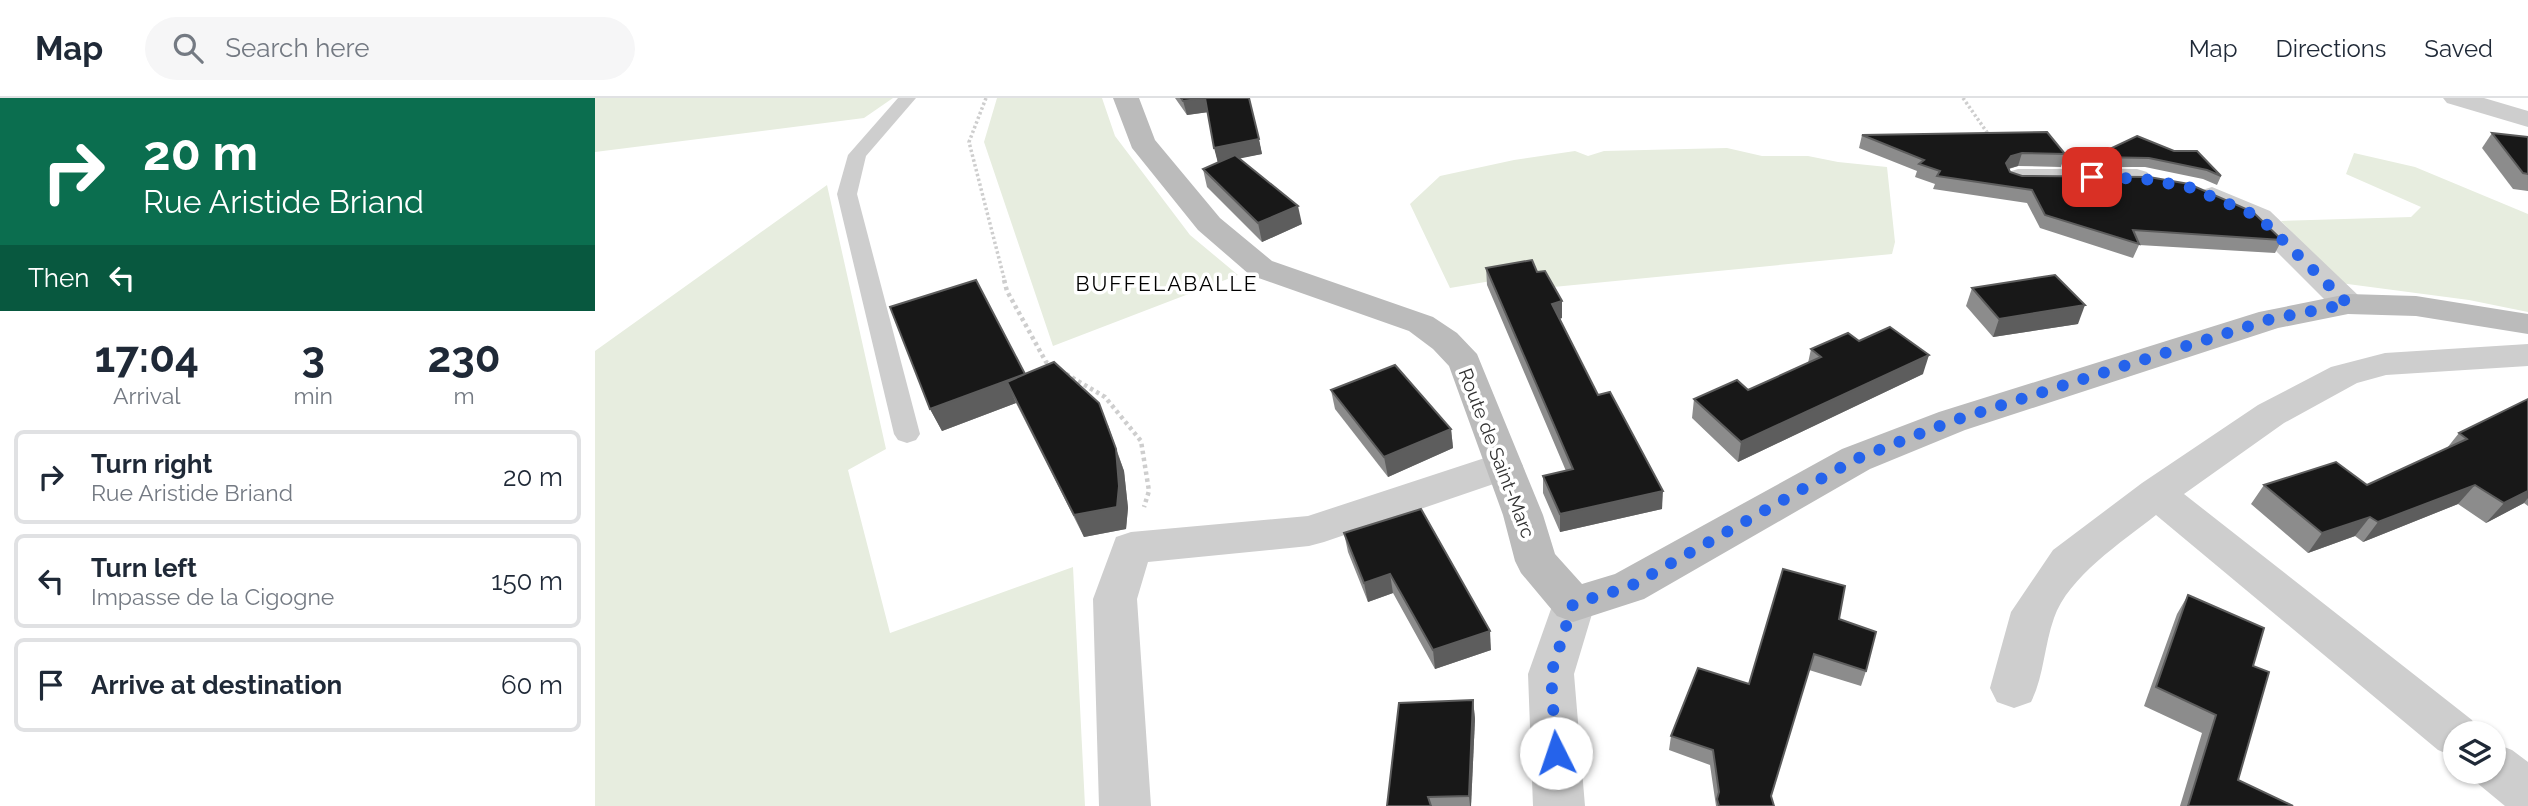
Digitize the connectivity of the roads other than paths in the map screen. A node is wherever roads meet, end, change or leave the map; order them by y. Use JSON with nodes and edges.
{"nodes":[{"id":1,"x":907,"y":98,"type":"edge"},
{"id":2,"x":1126,"y":98,"type":"edge"},
{"id":3,"x":2456,"y":98,"type":"edge"},
{"id":4,"x":2528,"y":119,"type":"edge"},
{"id":5,"x":2018,"y":178,"type":"edge"},
{"id":6,"x":2348,"y":304,"type":"junction"},
{"id":7,"x":2528,"y":324,"type":"edge"},
{"id":8,"x":2528,"y":355,"type":"edge"},
{"id":9,"x":907,"y":434,"type":"dead end"},
{"id":10,"x":1503,"y":466,"type":"junction"},
{"id":11,"x":2156,"y":493,"type":"junction"},
{"id":12,"x":1573,"y":604,"type":"junction"},
{"id":13,"x":2014,"y":688,"type":"dead end"},
{"id":14,"x":2443,"y":725,"type":"edge"},
{"id":15,"x":2506,"y":775,"type":"edge"},
{"id":16,"x":2528,"y":793,"type":"edge"},
{"id":17,"x":1125,"y":806,"type":"edge"},
{"id":18,"x":1559,"y":806,"type":"edge"}],
"edges":[{"from":1,"to":9,"type":"lane"},
{"from":2,"to":10,"type":"street","name":"Route de Saint-Marc"},
{"from":3,"to":4,"type":"street"},
{"from":5,"to":6,"type":"street"},
{"from":6,"to":7,"type":"street"},
{"from":6,"to":12,"type":"street"},
{"from":8,"to":11,"type":"street"},
{"from":10,"to":12,"type":"street","name":"Route de Saint-Marc"},
{"from":10,"to":17,"type":"street"},
{"from":11,"to":13,"type":"street"},
{"from":11,"to":14,"type":"street"},
{"from":12,"to":18,"type":"street"},
{"from":15,"to":16,"type":"street"}]}
